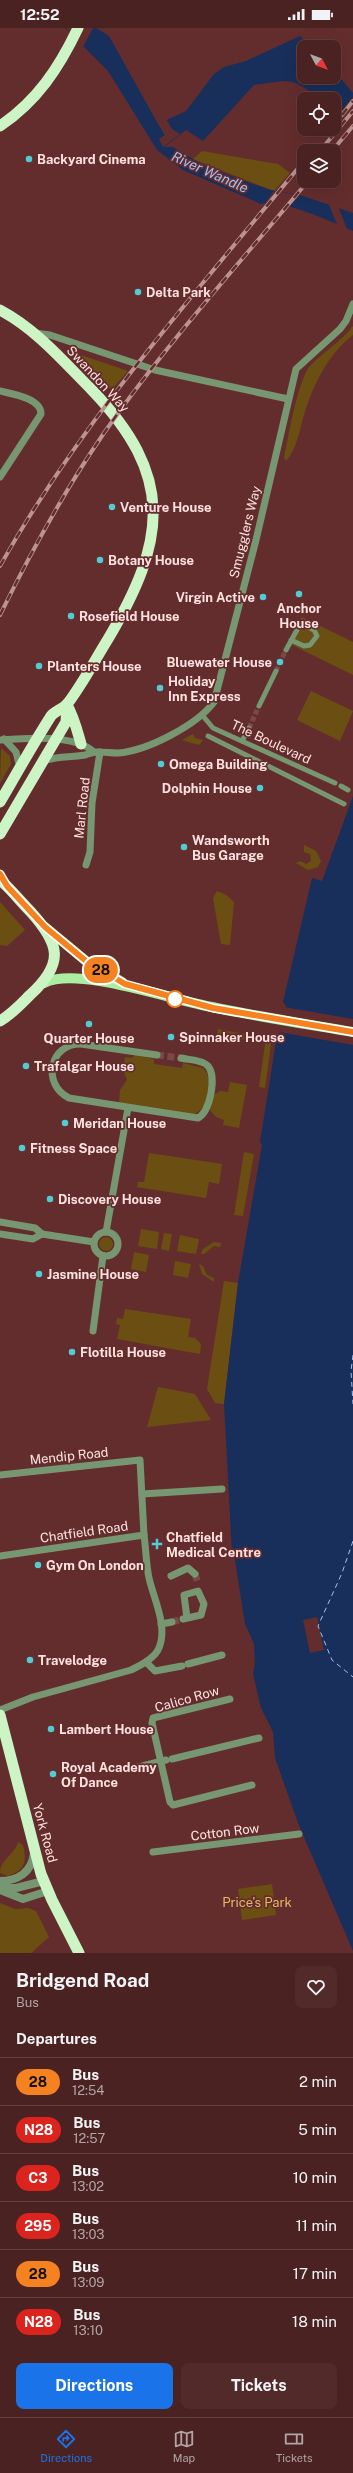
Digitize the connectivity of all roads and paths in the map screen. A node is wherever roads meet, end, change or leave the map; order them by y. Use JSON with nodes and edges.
{"nodes":[{"id":1,"x":78,"y":28,"type":"edge"},
{"id":2,"x":0,"y":126,"type":"edge"},
{"id":3,"x":353,"y":304,"type":"edge"},
{"id":4,"x":0,"y":310,"type":"edge"},
{"id":5,"x":35,"y":333,"type":"junction"},
{"id":6,"x":0,"y":391,"type":"edge"},
{"id":7,"x":288,"y":399,"type":"junction"},
{"id":8,"x":3,"y":467,"type":"edge"},
{"id":9,"x":0,"y":477,"type":"edge"},
{"id":10,"x":291,"y":640,"type":"junction"},
{"id":11,"x":286,"y":650,"type":"tunnel mouth"},
{"id":12,"x":276,"y":672,"type":"tunnel mouth"},
{"id":13,"x":67,"y":704,"type":"junction"},
{"id":14,"x":259,"y":706,"type":"tunnel mouth"},
{"id":15,"x":203,"y":716,"type":"junction"},
{"id":16,"x":249,"y":728,"type":"tunnel mouth"},
{"id":17,"x":208,"y":736,"type":"dead end"},
{"id":18,"x":38,"y":739,"type":"junction"},
{"id":19,"x":2,"y":740,"type":"edge"},
{"id":20,"x":54,"y":740,"type":"junction"},
{"id":21,"x":242,"y":741,"type":"junction"},
{"id":22,"x":81,"y":744,"type":"junction"},
{"id":23,"x":97,"y":752,"type":"junction"},
{"id":24,"x":42,"y":761,"type":"junction"},
{"id":25,"x":20,"y":768,"type":"junction"},
{"id":26,"x":335,"y":783,"type":"dead end"},
{"id":27,"x":341,"y":786,"type":"dead end"},
{"id":28,"x":348,"y":790,"type":"dead end"},
{"id":29,"x":0,"y":802,"type":"edge"},
{"id":30,"x":344,"y":804,"type":"dead end"},
{"id":31,"x":0,"y":834,"type":"edge"},
{"id":32,"x":86,"y":865,"type":"dead end"},
{"id":33,"x":0,"y":874,"type":"edge"},
{"id":34,"x":4,"y":883,"type":"edge"},
{"id":35,"x":45,"y":927,"type":"junction"},
{"id":36,"x":44,"y":983,"type":"junction"},
{"id":37,"x":125,"y":984,"type":"junction"},
{"id":38,"x":4,"y":1019,"type":"edge"},
{"id":39,"x":0,"y":1028,"type":"edge"},
{"id":40,"x":353,"y":1032,"type":"edge"},
{"id":41,"x":157,"y":1054,"type":"tunnel mouth"},
{"id":42,"x":181,"y":1058,"type":"tunnel mouth"},
{"id":43,"x":128,"y":1108,"type":"junction"},
{"id":44,"x":0,"y":1222,"type":"edge"},
{"id":45,"x":106,"y":1232,"type":"junction"},
{"id":46,"x":0,"y":1234,"type":"edge"},
{"id":47,"x":42,"y":1234,"type":"junction"},
{"id":48,"x":94,"y":1242,"type":"junction"},
{"id":49,"x":103,"y":1256,"type":"junction"},
{"id":50,"x":93,"y":1331,"type":"dead end"},
{"id":51,"x":140,"y":1460,"type":"joint"},
{"id":52,"x":0,"y":1475,"type":"edge"},
{"id":53,"x":222,"y":1489,"type":"dead end"},
{"id":54,"x":142,"y":1494,"type":"junction"},
{"id":55,"x":144,"y":1535,"type":"junction"},
{"id":56,"x":0,"y":1556,"type":"edge"},
{"id":57,"x":195,"y":1574,"type":"dead end"},
{"id":58,"x":171,"y":1576,"type":"dead end"},
{"id":59,"x":198,"y":1583,"type":"tunnel mouth"},
{"id":60,"x":200,"y":1592,"type":"junction"},
{"id":61,"x":172,"y":1622,"type":"tunnel mouth"},
{"id":62,"x":161,"y":1624,"type":"junction"},
{"id":63,"x":222,"y":1655,"type":"dead end"},
{"id":64,"x":146,"y":1662,"type":"junction"},
{"id":65,"x":230,"y":1699,"type":"dead end"},
{"id":66,"x":0,"y":1710,"type":"edge"},
{"id":67,"x":0,"y":1715,"type":"edge"},
{"id":68,"x":259,"y":1738,"type":"dead end"},
{"id":69,"x":166,"y":1760,"type":"junction"},
{"id":70,"x":131,"y":1769,"type":"dead end"},
{"id":71,"x":252,"y":1785,"type":"dead end"},
{"id":72,"x":299,"y":1834,"type":"dead end"},
{"id":73,"x":34,"y":1848,"type":"junction"},
{"id":74,"x":153,"y":1852,"type":"dead end"},
{"id":75,"x":0,"y":1881,"type":"edge"},
{"id":76,"x":44,"y":1881,"type":"junction"},
{"id":77,"x":0,"y":1889,"type":"edge"},
{"id":78,"x":48,"y":1891,"type":"junction"},
{"id":79,"x":79,"y":1953,"type":"edge"}],
"edges":[{"from":1,"to":2,"type":"highway"},
{"from":3,"to":7,"type":"street","name":"Smugglers Way"},
{"from":4,"to":5,"type":"highway","name":"Swandon Way"},
{"from":5,"to":7,"type":"street"},
{"from":5,"to":13,"type":"highway","name":"Swandon Way"},
{"from":6,"to":8,"type":"street"},
{"from":7,"to":15,"type":"street","name":"Smugglers Way"},
{"from":8,"to":9,"type":"street"},
{"from":10,"to":10,"type":"street"},
{"from":10,"to":11,"type":"street"},
{"from":12,"to":14,"type":"street"},
{"from":13,"to":18,"type":"highway","name":"Swandon Way"},
{"from":13,"to":20,"type":"highway","name":"Swandon Way"},
{"from":13,"to":22,"type":"highway"},
{"from":15,"to":21,"type":"street","name":"The Boulevard"},
{"from":15,"to":23,"type":"street","name":"Smugglers Way"},
{"from":16,"to":21,"type":"street"},
{"from":17,"to":30,"type":"street"},
{"from":18,"to":19,"type":"street","name":"Smugglers Way"},
{"from":18,"to":20,"type":"street","name":"Smugglers Way"},
{"from":18,"to":25,"type":"highway","name":"Swandon Way"},
{"from":19,"to":25,"type":"street"},
{"from":20,"to":22,"type":"street","name":"Smugglers Way"},
{"from":20,"to":24,"type":"highway","name":"Swandon Way"},
{"from":21,"to":26,"type":"street","name":"The Boulevard"},
{"from":22,"to":23,"type":"street","name":"Smugglers Way"},
{"from":23,"to":24,"type":"street","name":"Smugglers Way"},
{"from":23,"to":32,"type":"street","name":"Marl Road"},
{"from":24,"to":31,"type":"highway","name":"Swandon Way"},
{"from":25,"to":29,"type":"highway","name":"Swandon Way"},
{"from":27,"to":28,"type":"street"},
{"from":33,"to":34,"type":"highway"},
{"from":34,"to":35,"type":"highway"},
{"from":35,"to":36,"type":"highway"},
{"from":35,"to":37,"type":"main road"},
{"from":36,"to":37,"type":"main road"},
{"from":36,"to":38,"type":"highway"},
{"from":37,"to":40,"type":"main road"},
{"from":38,"to":39,"type":"highway"},
{"from":41,"to":43,"type":"street"},
{"from":42,"to":43,"type":"street"},
{"from":43,"to":45,"type":"street"},
{"from":44,"to":47,"type":"street"},
{"from":45,"to":48,"type":"street"},
{"from":45,"to":49,"type":"street"},
{"from":46,"to":47,"type":"street"},
{"from":47,"to":48,"type":"street"},
{"from":48,"to":49,"type":"street"},
{"from":49,"to":50,"type":"street"},
{"from":51,"to":52,"type":"street","name":"Mendip Road"},
{"from":51,"to":54,"type":"street","name":"Chatfield Road"},
{"from":53,"to":54,"type":"street"},
{"from":54,"to":55,"type":"street","name":"Chatfield Road"},
{"from":55,"to":56,"type":"street","name":"Chatfield Road"},
{"from":55,"to":62,"type":"street"},
{"from":57,"to":58,"type":"street"},
{"from":59,"to":60,"type":"street"},
{"from":60,"to":60,"type":"street"},
{"from":61,"to":62,"type":"street"},
{"from":62,"to":64,"type":"street"},
{"from":63,"to":64,"type":"street"},
{"from":64,"to":66,"type":"street"},
{"from":65,"to":69,"type":"street","name":"Calico Row"},
{"from":67,"to":73,"type":"highway","name":"York Road"},
{"from":68,"to":69,"type":"street"},
{"from":69,"to":70,"type":"street"},
{"from":69,"to":71,"type":"street"},
{"from":72,"to":74,"type":"street","name":"Cotton Row"},
{"from":73,"to":75,"type":"street"},
{"from":73,"to":76,"type":"highway","name":"York Road"},
{"from":76,"to":77,"type":"street"},
{"from":76,"to":78,"type":"highway","name":"York Road"},
{"from":77,"to":78,"type":"street"},
{"from":78,"to":79,"type":"highway","name":"York Road"}]}
